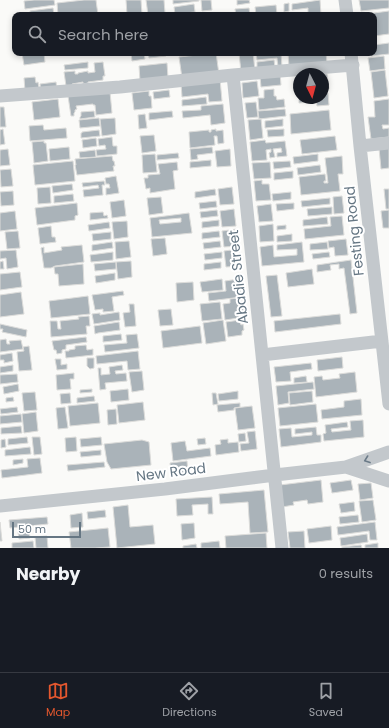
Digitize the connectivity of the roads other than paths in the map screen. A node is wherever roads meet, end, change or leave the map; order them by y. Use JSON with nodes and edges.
{"nodes":[{"id":1,"x":345,"y":0,"type":"edge"},
{"id":2,"x":347,"y":12,"type":"edge"},
{"id":3,"x":352,"y":59,"type":"edge"},
{"id":4,"x":232,"y":75,"type":"junction"},
{"id":5,"x":0,"y":96,"type":"edge"},
{"id":6,"x":389,"y":143,"type":"edge"},
{"id":7,"x":360,"y":146,"type":"junction"},
{"id":8,"x":384,"y":305,"type":"edge"},
{"id":9,"x":382,"y":341,"type":"junction"},
{"id":10,"x":262,"y":354,"type":"junction"},
{"id":11,"x":389,"y":404,"type":"edge"},
{"id":12,"x":389,"y":452,"type":"edge"},
{"id":13,"x":346,"y":467,"type":"junction"},
{"id":14,"x":275,"y":475,"type":"junction"},
{"id":15,"x":389,"y":481,"type":"edge"},
{"id":16,"x":0,"y":506,"type":"edge"},
{"id":17,"x":282,"y":548,"type":"edge"}],
"edges":[{"from":1,"to":2,"type":"street"},
{"from":3,"to":4,"type":"street"},
{"from":3,"to":7,"type":"street","name":"Festing Road"},
{"from":4,"to":5,"type":"street"},
{"from":4,"to":10,"type":"street","name":"Abadie Street"},
{"from":6,"to":7,"type":"street"},
{"from":7,"to":8,"type":"street","name":"Festing Road"},
{"from":8,"to":9,"type":"street","name":"Festing Road"},
{"from":9,"to":10,"type":"street"},
{"from":9,"to":11,"type":"street","name":"Festing Road"},
{"from":10,"to":14,"type":"street","name":"Abadie Street"},
{"from":12,"to":13,"type":"street","name":"New Road","one_way":true},
{"from":13,"to":14,"type":"street","name":"New Road"},
{"from":13,"to":15,"type":"street","name":"New Road"},
{"from":14,"to":16,"type":"street","name":"New Road"},
{"from":14,"to":17,"type":"street","name":"Abadie Street"}]}
